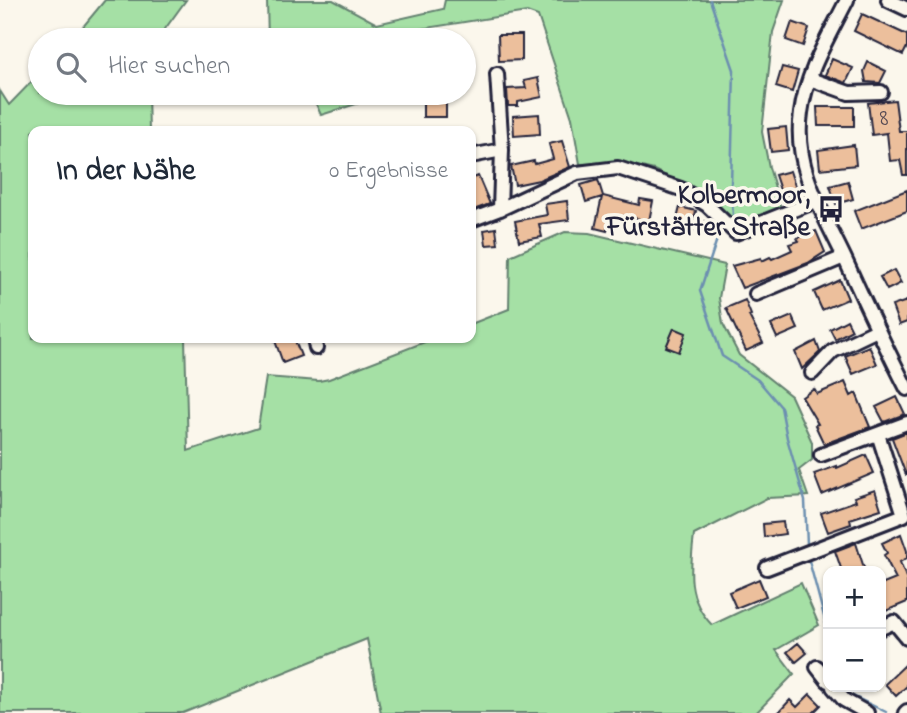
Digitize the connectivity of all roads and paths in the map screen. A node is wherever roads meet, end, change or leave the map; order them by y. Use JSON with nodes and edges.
{"nodes":[{"id":1,"x":846,"y":0,"type":"edge"},
{"id":2,"x":888,"y":0,"type":"edge"},
{"id":3,"x":907,"y":9,"type":"edge"},
{"id":4,"x":498,"y":74,"type":"dead end"},
{"id":5,"x":810,"y":79,"type":"junction"},
{"id":6,"x":881,"y":92,"type":"dead end"},
{"id":7,"x":502,"y":150,"type":"junction"},
{"id":8,"x":476,"y":155,"type":"edge"},
{"id":9,"x":816,"y":201,"type":"junction"},
{"id":10,"x":500,"y":209,"type":"junction"},
{"id":11,"x":476,"y":218,"type":"edge"},
{"id":12,"x":844,"y":257,"type":"junction"},
{"id":13,"x":756,"y":294,"type":"dead end"},
{"id":14,"x":877,"y":330,"type":"junction"},
{"id":15,"x":812,"y":373,"type":"dead end"},
{"id":16,"x":907,"y":389,"type":"edge"},
{"id":17,"x":907,"y":422,"type":"edge"},
{"id":18,"x":877,"y":434,"type":"junction"},
{"id":19,"x":821,"y":455,"type":"dead end"},
{"id":20,"x":767,"y":568,"type":"dead end"},
{"id":21,"x":886,"y":626,"type":"edge"},
{"id":22,"x":907,"y":638,"type":"edge"},
{"id":23,"x":817,"y":667,"type":"dead end"},
{"id":24,"x":823,"y":675,"type":"edge"},
{"id":25,"x":837,"y":692,"type":"edge"},
{"id":26,"x":867,"y":713,"type":"edge"}],
"edges":[{"from":1,"to":5,"type":"street"},
{"from":2,"to":3,"type":"street"},
{"from":4,"to":7,"type":"street"},
{"from":5,"to":6,"type":"street"},
{"from":5,"to":9,"type":"street"},
{"from":7,"to":8,"type":"street"},
{"from":7,"to":10,"type":"street"},
{"from":9,"to":10,"type":"street"},
{"from":9,"to":12,"type":"street"},
{"from":10,"to":11,"type":"street"},
{"from":12,"to":13,"type":"street"},
{"from":12,"to":14,"type":"street"},
{"from":14,"to":15,"type":"street"},
{"from":14,"to":16,"type":"street"},
{"from":17,"to":18,"type":"street"},
{"from":18,"to":19,"type":"street"},
{"from":18,"to":20,"type":"street"},
{"from":21,"to":22,"type":"street"},
{"from":23,"to":24,"type":"street"},
{"from":25,"to":26,"type":"street"}]}
